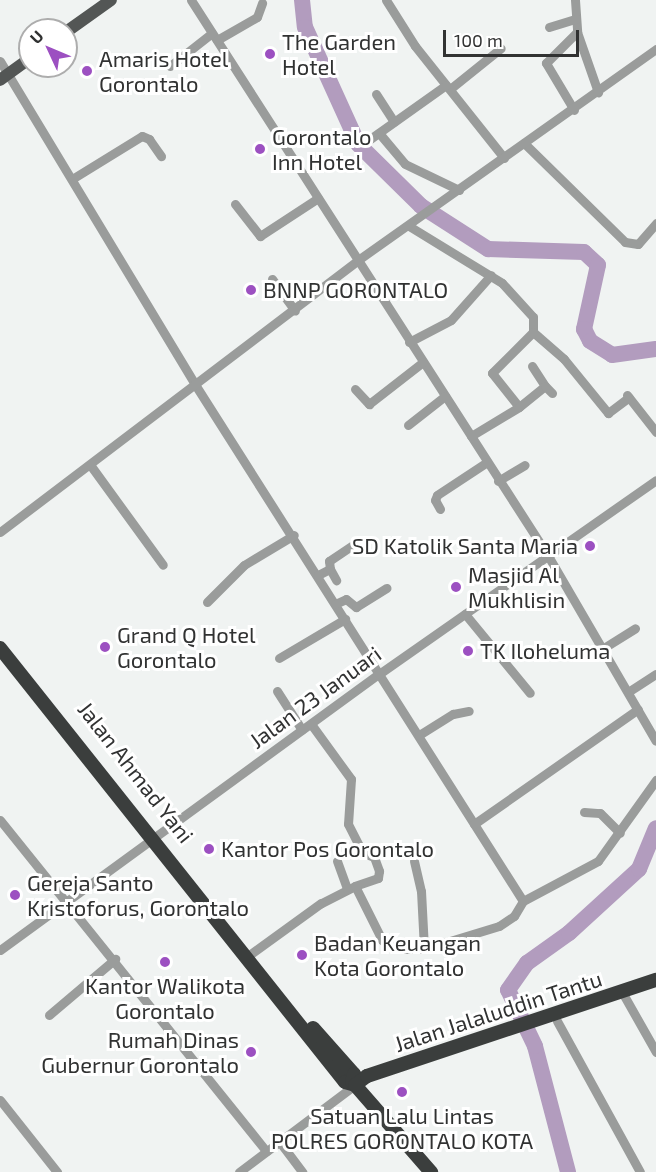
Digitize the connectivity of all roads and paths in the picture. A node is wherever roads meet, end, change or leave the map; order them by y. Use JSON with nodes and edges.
{"nodes":[{"id":1,"x":111,"y":0,"type":"edge"},
{"id":2,"x":191,"y":0,"type":"edge"},
{"id":3,"x":386,"y":0,"type":"edge"},
{"id":4,"x":574,"y":0,"type":"edge"},
{"id":5,"x":262,"y":3,"type":"dead end"},
{"id":6,"x":576,"y":19,"type":"junction"},
{"id":7,"x":78,"y":23,"type":"edge"},
{"id":8,"x":549,"y":27,"type":"dead end"},
{"id":9,"x":577,"y":32,"type":"junction"},
{"id":10,"x":215,"y":37,"type":"junction"},
{"id":11,"x":501,"y":48,"type":"dead end"},
{"id":12,"x":656,"y":49,"type":"edge"},
{"id":13,"x":0,"y":61,"type":"edge"},
{"id":14,"x":170,"y":66,"type":"dead end"},
{"id":15,"x":18,"y":67,"type":"edge"},
{"id":16,"x":4,"y":77,"type":"edge"},
{"id":17,"x":448,"y":87,"type":"junction"},
{"id":18,"x":598,"y":92,"type":"junction"},
{"id":19,"x":376,"y":94,"type":"dead end"},
{"id":20,"x":574,"y":110,"type":"junction"},
{"id":21,"x":394,"y":122,"type":"junction"},
{"id":22,"x":524,"y":143,"type":"junction"},
{"id":23,"x":161,"y":156,"type":"dead end"},
{"id":24,"x":504,"y":158,"type":"junction"},
{"id":25,"x":72,"y":178,"type":"junction"},
{"id":26,"x":459,"y":190,"type":"junction"},
{"id":27,"x":318,"y":198,"type":"junction"},
{"id":28,"x":235,"y":204,"type":"dead end"},
{"id":29,"x":656,"y":223,"type":"edge"},
{"id":30,"x":409,"y":226,"type":"junction"},
{"id":31,"x":358,"y":260,"type":"junction"},
{"id":32,"x":491,"y":275,"type":"junction"},
{"id":33,"x":272,"y":279,"type":"dead end"},
{"id":34,"x":295,"y":311,"type":"junction"},
{"id":35,"x":533,"y":332,"type":"junction"},
{"id":36,"x":409,"y":342,"type":"junction"},
{"id":37,"x":423,"y":362,"type":"junction"},
{"id":38,"x":532,"y":366,"type":"dead end"},
{"id":39,"x":196,"y":386,"type":"junction"},
{"id":40,"x":355,"y":389,"type":"dead end"},
{"id":41,"x":445,"y":396,"type":"junction"},
{"id":42,"x":519,"y":407,"type":"junction"},
{"id":43,"x":656,"y":414,"type":"edge"},
{"id":44,"x":647,"y":420,"type":"junction"},
{"id":45,"x":408,"y":425,"type":"dead end"},
{"id":46,"x":656,"y":432,"type":"edge"},
{"id":47,"x":471,"y":436,"type":"junction"},
{"id":48,"x":487,"y":462,"type":"junction"},
{"id":49,"x":525,"y":465,"type":"dead end"},
{"id":50,"x":91,"y":466,"type":"junction"},
{"id":51,"x":656,"y":480,"type":"edge"},
{"id":52,"x":498,"y":481,"type":"junction"},
{"id":53,"x":440,"y":509,"type":"dead end"},
{"id":54,"x":0,"y":532,"type":"edge"},
{"id":55,"x":294,"y":535,"type":"junction"},
{"id":56,"x":356,"y":543,"type":"dead end"},
{"id":57,"x":547,"y":554,"type":"junction"},
{"id":58,"x":164,"y":566,"type":"dead end"},
{"id":59,"x":330,"y":569,"type":"junction"},
{"id":60,"x":318,"y":575,"type":"junction"},
{"id":61,"x":336,"y":580,"type":"dead end"},
{"id":62,"x":386,"y":588,"type":"dead end"},
{"id":63,"x":207,"y":602,"type":"dead end"},
{"id":64,"x":335,"y":604,"type":"junction"},
{"id":65,"x":465,"y":614,"type":"junction"},
{"id":66,"x":345,"y":619,"type":"junction"},
{"id":67,"x":635,"y":628,"type":"dead end"},
{"id":68,"x":0,"y":635,"type":"edge"},
{"id":69,"x":0,"y":648,"type":"edge"},
{"id":70,"x":602,"y":649,"type":"junction"},
{"id":71,"x":279,"y":658,"type":"dead end"},
{"id":72,"x":379,"y":674,"type":"junction"},
{"id":73,"x":656,"y":674,"type":"edge"},
{"id":74,"x":277,"y":691,"type":"dead end"},
{"id":75,"x":627,"y":692,"type":"junction"},
{"id":76,"x":530,"y":693,"type":"dead end"},
{"id":77,"x":638,"y":709,"type":"junction"},
{"id":78,"x":469,"y":711,"type":"dead end"},
{"id":79,"x":311,"y":724,"type":"junction"},
{"id":80,"x":302,"y":730,"type":"junction"},
{"id":81,"x":419,"y":735,"type":"junction"},
{"id":82,"x":656,"y":741,"type":"edge"},
{"id":83,"x":103,"y":770,"type":"junction"},
{"id":84,"x":656,"y":780,"type":"edge"},
{"id":85,"x":584,"y":812,"type":"dead end"},
{"id":86,"x":0,"y":820,"type":"edge"},
{"id":87,"x":474,"y":824,"type":"junction"},
{"id":88,"x":620,"y":833,"type":"junction"},
{"id":89,"x":156,"y":838,"type":"junction"},
{"id":90,"x":337,"y":861,"type":"dead end"},
{"id":91,"x":414,"y":861,"type":"dead end"},
{"id":92,"x":351,"y":888,"type":"junction"},
{"id":93,"x":523,"y":901,"type":"junction"},
{"id":94,"x":70,"y":902,"type":"junction"},
{"id":95,"x":0,"y":950,"type":"edge"},
{"id":96,"x":424,"y":950,"type":"junction"},
{"id":97,"x":248,"y":955,"type":"junction"},
{"id":98,"x":115,"y":959,"type":"junction"},
{"id":99,"x":656,"y":980,"type":"edge"},
{"id":100,"x":622,"y":992,"type":"junction"},
{"id":101,"x":49,"y":1015,"type":"dead end"},
{"id":102,"x":557,"y":1021,"type":"dead end"},
{"id":103,"x":656,"y":1052,"type":"edge"},
{"id":104,"x":352,"y":1081,"type":"junction"},
{"id":105,"x":0,"y":1100,"type":"edge"},
{"id":106,"x":279,"y":1142,"type":"junction"},
{"id":107,"x":266,"y":1151,"type":"junction"},
{"id":108,"x":57,"y":1172,"type":"edge"},
{"id":109,"x":239,"y":1172,"type":"edge"},
{"id":110,"x":302,"y":1172,"type":"edge"},
{"id":111,"x":431,"y":1172,"type":"edge"},
{"id":112,"x":640,"y":1172,"type":"edge"}],
"edges":[{"from":1,"to":7,"type":"main road"},
{"from":2,"to":10,"type":"street"},
{"from":3,"to":17,"type":"street"},
{"from":4,"to":6,"type":"street"},
{"from":5,"to":10,"type":"street"},
{"from":6,"to":8,"type":"street"},
{"from":6,"to":9,"type":"street"},
{"from":9,"to":18,"type":"street"},
{"from":9,"to":20,"type":"street"},
{"from":10,"to":14,"type":"street"},
{"from":10,"to":27,"type":"street"},
{"from":11,"to":17,"type":"street"},
{"from":12,"to":18,"type":"street"},
{"from":13,"to":16,"type":"street"},
{"from":15,"to":16,"type":"main road"},
{"from":16,"to":25,"type":"street"},
{"from":17,"to":21,"type":"street"},
{"from":17,"to":24,"type":"street"},
{"from":18,"to":20,"type":"street"},
{"from":19,"to":21,"type":"street"},
{"from":20,"to":22,"type":"street"},
{"from":21,"to":26,"type":"street"},
{"from":22,"to":24,"type":"street"},
{"from":22,"to":29,"type":"street"},
{"from":23,"to":25,"type":"street"},
{"from":24,"to":26,"type":"street"},
{"from":25,"to":39,"type":"street"},
{"from":26,"to":30,"type":"street"},
{"from":27,"to":28,"type":"street"},
{"from":27,"to":31,"type":"street"},
{"from":30,"to":31,"type":"street"},
{"from":30,"to":32,"type":"street"},
{"from":31,"to":34,"type":"street"},
{"from":31,"to":36,"type":"street"},
{"from":32,"to":35,"type":"street"},
{"from":32,"to":36,"type":"street"},
{"from":33,"to":34,"type":"street"},
{"from":34,"to":39,"type":"street"},
{"from":35,"to":42,"type":"street"},
{"from":35,"to":44,"type":"street"},
{"from":36,"to":37,"type":"street"},
{"from":37,"to":40,"type":"street"},
{"from":37,"to":41,"type":"street"},
{"from":38,"to":42,"type":"street"},
{"from":39,"to":50,"type":"street"},
{"from":39,"to":55,"type":"street"},
{"from":41,"to":45,"type":"street"},
{"from":41,"to":47,"type":"street"},
{"from":42,"to":47,"type":"street"},
{"from":43,"to":44,"type":"street"},
{"from":44,"to":46,"type":"street"},
{"from":47,"to":48,"type":"street"},
{"from":48,"to":52,"type":"street"},
{"from":48,"to":53,"type":"street"},
{"from":49,"to":52,"type":"street"},
{"from":50,"to":54,"type":"street"},
{"from":50,"to":58,"type":"street"},
{"from":51,"to":57,"type":"street","name":"Jalan 23 Januari"},
{"from":52,"to":57,"type":"street"},
{"from":55,"to":60,"type":"street"},
{"from":55,"to":63,"type":"street"},
{"from":56,"to":59,"type":"street"},
{"from":57,"to":65,"type":"street","name":"Jalan 23 Januari"},
{"from":57,"to":70,"type":"street"},
{"from":59,"to":60,"type":"street"},
{"from":59,"to":61,"type":"street"},
{"from":60,"to":64,"type":"street"},
{"from":62,"to":64,"type":"street"},
{"from":64,"to":66,"type":"street"},
{"from":65,"to":72,"type":"street","name":"Jalan 23 Januari"},
{"from":65,"to":76,"type":"street"},
{"from":66,"to":71,"type":"street"},
{"from":66,"to":72,"type":"street"},
{"from":67,"to":70,"type":"street"},
{"from":68,"to":83,"type":"highway","name":"Jalan Ahmad Yani"},
{"from":69,"to":83,"type":"highway","name":"Jalan Ahmad Yani"},
{"from":70,"to":75,"type":"street"},
{"from":72,"to":79,"type":"street","name":"Jalan 23 Januari"},
{"from":72,"to":81,"type":"street"},
{"from":73,"to":75,"type":"street"},
{"from":74,"to":80,"type":"street"},
{"from":75,"to":77,"type":"street"},
{"from":77,"to":82,"type":"street"},
{"from":77,"to":87,"type":"street"},
{"from":78,"to":81,"type":"street"},
{"from":79,"to":80,"type":"street","name":"Jalan 23 Januari"},
{"from":79,"to":92,"type":"street"},
{"from":80,"to":89,"type":"street","name":"Jalan 23 Januari"},
{"from":81,"to":87,"type":"street"},
{"from":83,"to":89,"type":"highway","name":"Jalan Ahmad Yani"},
{"from":84,"to":88,"type":"street"},
{"from":85,"to":88,"type":"street"},
{"from":86,"to":94,"type":"street"},
{"from":87,"to":93,"type":"street"},
{"from":88,"to":93,"type":"street"},
{"from":89,"to":94,"type":"street","name":"Jalan 23 Januari"},
{"from":89,"to":97,"type":"highway","name":"Jalan Ahmad Yani"},
{"from":90,"to":92,"type":"street"},
{"from":91,"to":96,"type":"street"},
{"from":92,"to":96,"type":"street"},
{"from":92,"to":97,"type":"street"},
{"from":93,"to":96,"type":"street"},
{"from":94,"to":95,"type":"street","name":"Jalan 23 Januari"},
{"from":94,"to":98,"type":"street"},
{"from":97,"to":104,"type":"highway","name":"Jalan Ahmad Yani"},
{"from":98,"to":101,"type":"street"},
{"from":98,"to":107,"type":"street"},
{"from":99,"to":100,"type":"highway","name":"Jalan Jalaluddin Tantu"},
{"from":100,"to":103,"type":"street"},
{"from":100,"to":104,"type":"highway","name":"Jalan Jalaluddin Tantu"},
{"from":102,"to":112,"type":"street"},
{"from":104,"to":106,"type":"street"},
{"from":104,"to":111,"type":"highway","name":"Jalan Ahmad Yani"},
{"from":105,"to":108,"type":"street"},
{"from":106,"to":107,"type":"street"},
{"from":106,"to":110,"type":"street"},
{"from":107,"to":109,"type":"street"}]}
